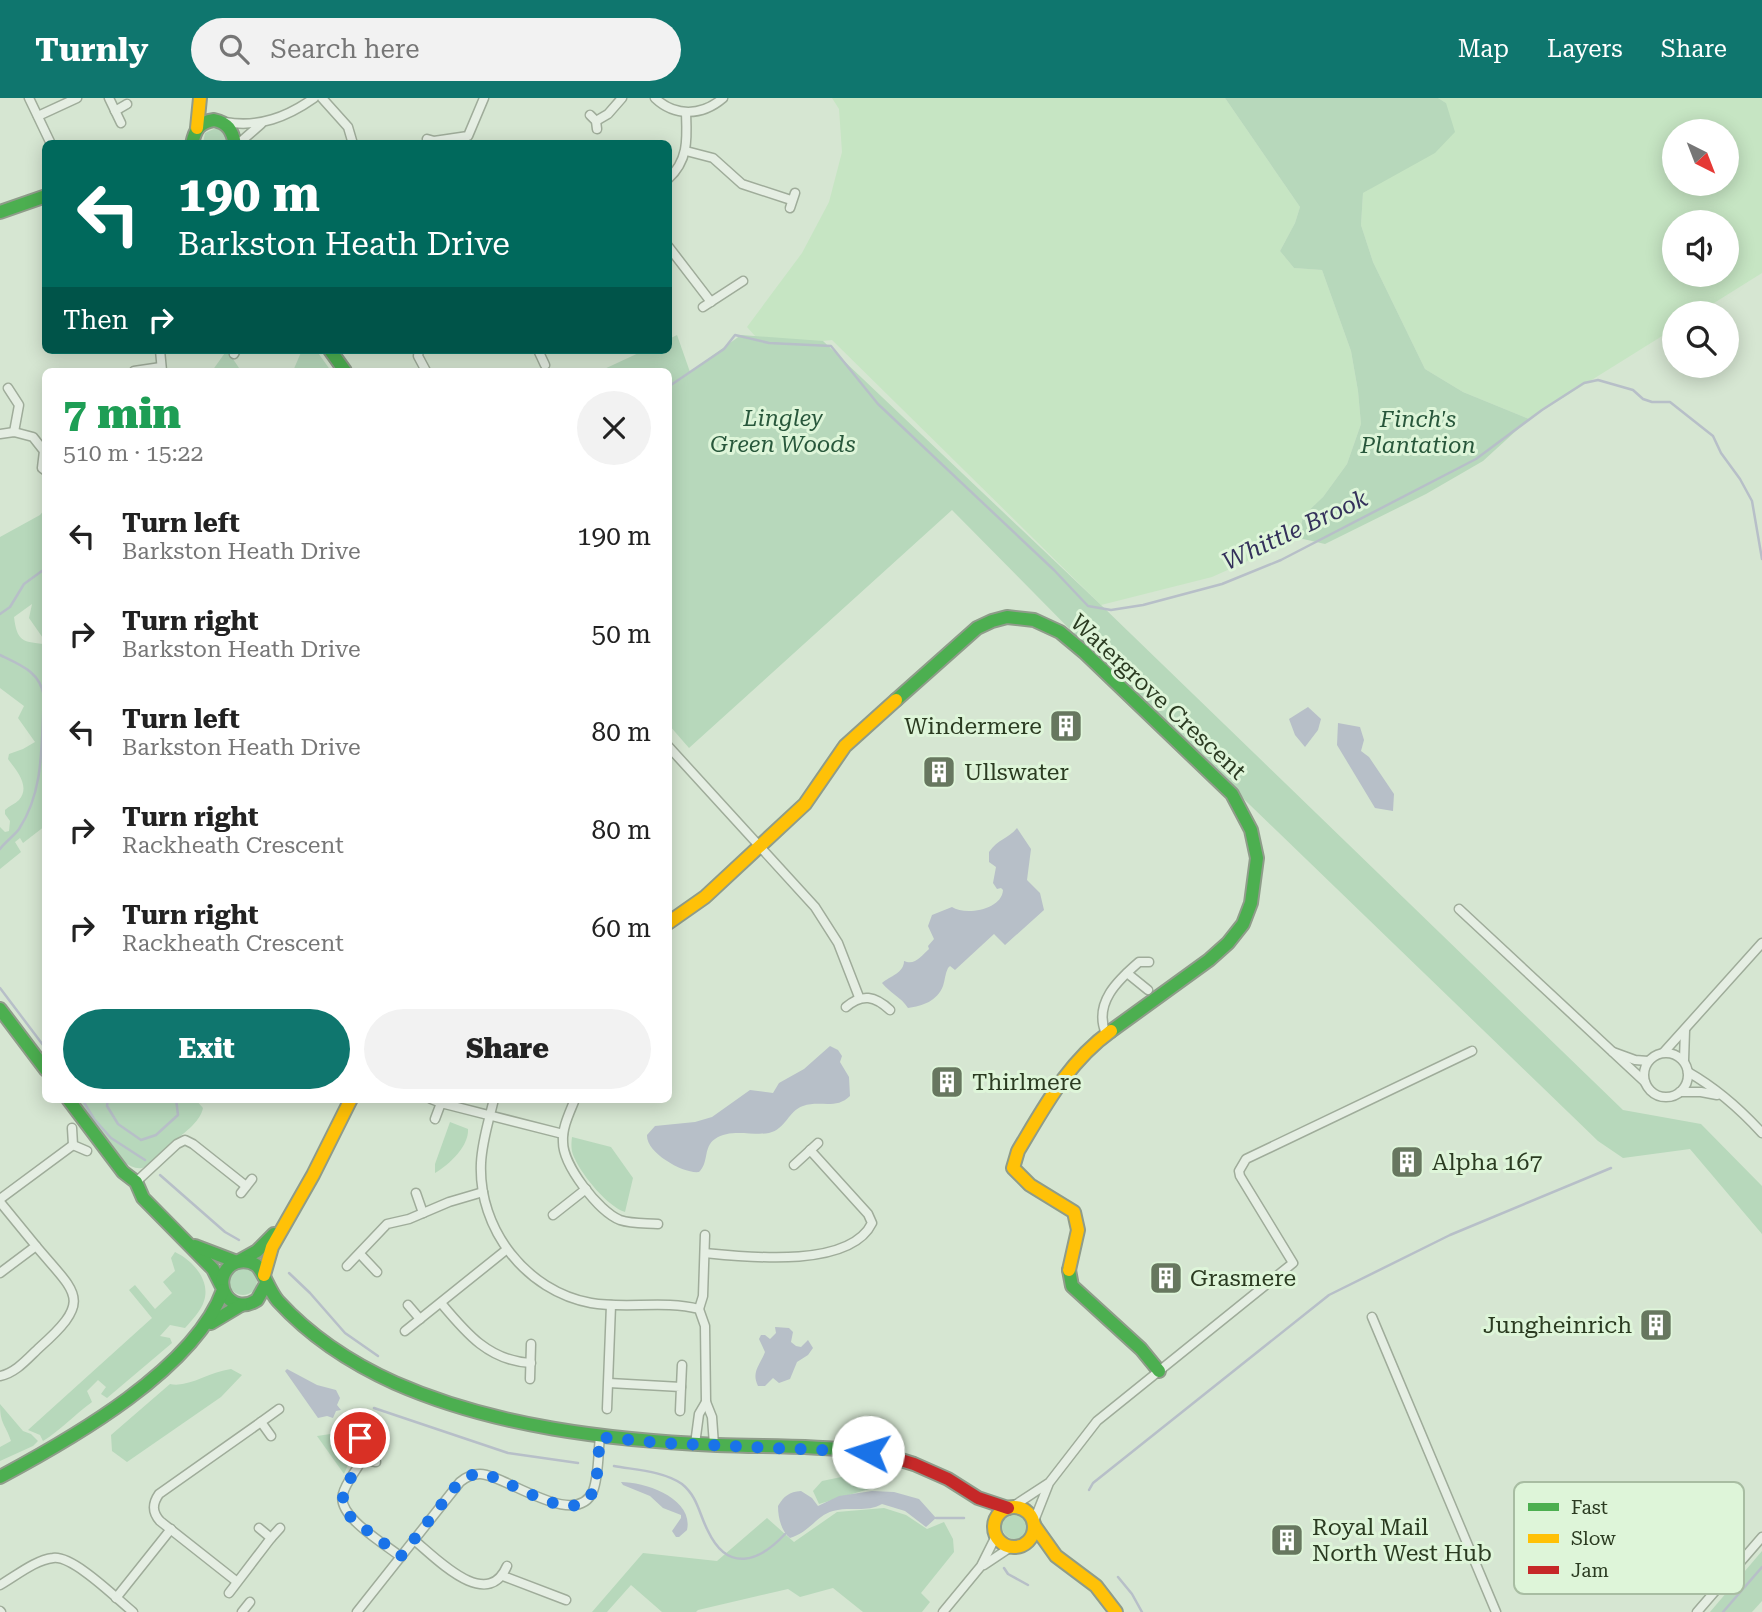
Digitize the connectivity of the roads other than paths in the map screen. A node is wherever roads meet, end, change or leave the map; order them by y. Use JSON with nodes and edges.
{"nodes":[{"id":1,"x":29,"y":98,"type":"edge"},
{"id":2,"x":77,"y":98,"type":"edge"},
{"id":3,"x":109,"y":98,"type":"edge"},
{"id":4,"x":202,"y":98,"type":"edge"},
{"id":5,"x":314,"y":98,"type":"edge"},
{"id":6,"x":322,"y":98,"type":"edge"},
{"id":7,"x":484,"y":98,"type":"edge"},
{"id":8,"x":622,"y":98,"type":"edge"},
{"id":9,"x":655,"y":98,"type":"edge"},
{"id":10,"x":723,"y":98,"type":"edge"},
{"id":11,"x":127,"y":104,"type":"dead end"},
{"id":12,"x":115,"y":111,"type":"junction"},
{"id":13,"x":686,"y":113,"type":"junction"},
{"id":14,"x":38,"y":116,"type":"junction"},
{"id":15,"x":222,"y":121,"type":"junction"},
{"id":16,"x":594,"y":122,"type":"dead end"},
{"id":17,"x":121,"y":123,"type":"dead end"},
{"id":18,"x":264,"y":123,"type":"junction"},
{"id":19,"x":194,"y":134,"type":"edge"},
{"id":20,"x":427,"y":139,"type":"dead end"},
{"id":21,"x":470,"y":139,"type":"edge"},
{"id":22,"x":49,"y":140,"type":"edge"},
{"id":23,"x":236,"y":140,"type":"edge"},
{"id":24,"x":242,"y":140,"type":"edge"},
{"id":25,"x":352,"y":140,"type":"edge"},
{"id":26,"x":430,"y":140,"type":"edge"},
{"id":27,"x":452,"y":140,"type":"edge"},
{"id":28,"x":686,"y":150,"type":"junction"},
{"id":29,"x":672,"y":174,"type":"edge"},
{"id":30,"x":42,"y":198,"type":"edge"},
{"id":31,"x":792,"y":200,"type":"dead end"},
{"id":32,"x":0,"y":212,"type":"edge"},
{"id":33,"x":672,"y":252,"type":"edge"},
{"id":34,"x":743,"y":282,"type":"dead end"},
{"id":35,"x":540,"y":354,"type":"edge"},
{"id":36,"x":545,"y":365,"type":"dead end"},
{"id":37,"x":8,"y":388,"type":"dead end"},
{"id":38,"x":15,"y":432,"type":"junction"},
{"id":39,"x":0,"y":435,"type":"edge"},
{"id":40,"x":42,"y":448,"type":"edge"},
{"id":41,"x":672,"y":750,"type":"edge"},
{"id":42,"x":761,"y":845,"type":"junction"},
{"id":43,"x":1459,"y":909,"type":"dead end"},
{"id":44,"x":672,"y":920,"type":"edge"},
{"id":45,"x":1762,"y":943,"type":"edge"},
{"id":46,"x":1149,"y":962,"type":"dead end"},
{"id":47,"x":1126,"y":973,"type":"junction"},
{"id":48,"x":1149,"y":990,"type":"dead end"},
{"id":49,"x":859,"y":997,"type":"junction"},
{"id":50,"x":846,"y":1007,"type":"dead end"},
{"id":51,"x":0,"y":1009,"type":"edge"},
{"id":52,"x":890,"y":1010,"type":"dead end"},
{"id":53,"x":1686,"y":1027,"type":"junction"},
{"id":54,"x":1106,"y":1034,"type":"junction"},
{"id":55,"x":1472,"y":1051,"type":"dead end"},
{"id":56,"x":1611,"y":1051,"type":"junction"},
{"id":57,"x":1664,"y":1052,"type":"junction"},
{"id":58,"x":1648,"y":1060,"type":"junction"},
{"id":59,"x":1684,"y":1060,"type":"junction"},
{"id":60,"x":42,"y":1065,"type":"edge"},
{"id":61,"x":1688,"y":1072,"type":"junction"},
{"id":62,"x":1645,"y":1082,"type":"junction"},
{"id":63,"x":1680,"y":1092,"type":"junction"},
{"id":64,"x":1720,"y":1095,"type":"junction"},
{"id":65,"x":71,"y":1103,"type":"edge"},
{"id":66,"x":349,"y":1103,"type":"edge"},
{"id":67,"x":441,"y":1103,"type":"joint"},
{"id":68,"x":493,"y":1103,"type":"edge"},
{"id":69,"x":574,"y":1103,"type":"edge"},
{"id":70,"x":489,"y":1116,"type":"junction"},
{"id":71,"x":435,"y":1119,"type":"dead end"},
{"id":72,"x":72,"y":1128,"type":"dead end"},
{"id":73,"x":1762,"y":1133,"type":"edge"},
{"id":74,"x":563,"y":1134,"type":"junction"},
{"id":75,"x":818,"y":1143,"type":"dead end"},
{"id":76,"x":74,"y":1144,"type":"junction"},
{"id":77,"x":810,"y":1150,"type":"junction"},
{"id":78,"x":87,"y":1151,"type":"dead end"},
{"id":79,"x":794,"y":1165,"type":"dead end"},
{"id":80,"x":136,"y":1182,"type":"junction"},
{"id":81,"x":246,"y":1186,"type":"dead end"},
{"id":82,"x":586,"y":1189,"type":"junction"},
{"id":83,"x":483,"y":1192,"type":"junction"},
{"id":84,"x":416,"y":1193,"type":"dead end"},
{"id":85,"x":0,"y":1200,"type":"edge"},
{"id":86,"x":423,"y":1213,"type":"junction"},
{"id":87,"x":553,"y":1215,"type":"dead end"},
{"id":88,"x":284,"y":1224,"type":"junction"},
{"id":89,"x":658,"y":1224,"type":"dead end"},
{"id":90,"x":705,"y":1234,"type":"dead end"},
{"id":91,"x":185,"y":1241,"type":"junction"},
{"id":92,"x":36,"y":1246,"type":"junction"},
{"id":93,"x":506,"y":1250,"type":"junction"},
{"id":94,"x":705,"y":1253,"type":"junction"},
{"id":95,"x":360,"y":1254,"type":"junction"},
{"id":96,"x":238,"y":1262,"type":"junction"},
{"id":97,"x":347,"y":1266,"type":"dead end"},
{"id":98,"x":377,"y":1272,"type":"dead end"},
{"id":99,"x":0,"y":1273,"type":"edge"},
{"id":100,"x":265,"y":1279,"type":"junction"},
{"id":101,"x":222,"y":1288,"type":"junction"},
{"id":102,"x":441,"y":1303,"type":"junction"},
{"id":103,"x":248,"y":1304,"type":"junction"},
{"id":104,"x":408,"y":1305,"type":"dead end"},
{"id":105,"x":611,"y":1305,"type":"junction"},
{"id":106,"x":699,"y":1309,"type":"junction"},
{"id":107,"x":289,"y":1312,"type":"junction"},
{"id":108,"x":1372,"y":1317,"type":"dead end"},
{"id":109,"x":420,"y":1320,"type":"junction"},
{"id":110,"x":205,"y":1327,"type":"junction"},
{"id":111,"x":405,"y":1331,"type":"dead end"},
{"id":112,"x":531,"y":1344,"type":"dead end"},
{"id":113,"x":531,"y":1363,"type":"junction"},
{"id":114,"x":682,"y":1365,"type":"dead end"},
{"id":115,"x":1159,"y":1371,"type":"junction"},
{"id":116,"x":0,"y":1376,"type":"edge"},
{"id":117,"x":530,"y":1379,"type":"dead end"},
{"id":118,"x":609,"y":1383,"type":"junction"},
{"id":119,"x":681,"y":1387,"type":"junction"},
{"id":120,"x":706,"y":1402,"type":"junction"},
{"id":121,"x":279,"y":1409,"type":"dead end"},
{"id":122,"x":607,"y":1409,"type":"dead end"},
{"id":123,"x":680,"y":1411,"type":"dead end"},
{"id":124,"x":261,"y":1422,"type":"junction"},
{"id":125,"x":271,"y":1436,"type":"dead end"},
{"id":126,"x":600,"y":1437,"type":"junction"},
{"id":127,"x":360,"y":1438,"type":"dead end"},
{"id":128,"x":695,"y":1444,"type":"junction"},
{"id":129,"x":714,"y":1445,"type":"junction"},
{"id":130,"x":362,"y":1459,"type":"junction"},
{"id":131,"x":376,"y":1462,"type":"dead end"},
{"id":132,"x":0,"y":1477,"type":"edge"},
{"id":133,"x":1049,"y":1483,"type":"junction"},
{"id":134,"x":977,"y":1498,"type":"junction"},
{"id":135,"x":1010,"y":1508,"type":"junction"},
{"id":136,"x":1034,"y":1523,"type":"junction"},
{"id":137,"x":259,"y":1528,"type":"dead end"},
{"id":138,"x":280,"y":1528,"type":"dead end"},
{"id":139,"x":171,"y":1530,"type":"junction"},
{"id":140,"x":995,"y":1531,"type":"junction"},
{"id":141,"x":1762,"y":1537,"type":"edge"},
{"id":142,"x":271,"y":1538,"type":"junction"},
{"id":143,"x":414,"y":1540,"type":"junction"},
{"id":144,"x":1016,"y":1547,"type":"junction"},
{"id":145,"x":401,"y":1556,"type":"junction"},
{"id":146,"x":1056,"y":1556,"type":"junction"},
{"id":147,"x":1744,"y":1558,"type":"edge"},
{"id":148,"x":507,"y":1566,"type":"dead end"},
{"id":149,"x":981,"y":1566,"type":"junction"},
{"id":150,"x":503,"y":1576,"type":"junction"},
{"id":151,"x":236,"y":1581,"type":"junction"},
{"id":152,"x":0,"y":1585,"type":"edge"},
{"id":153,"x":229,"y":1593,"type":"dead end"},
{"id":154,"x":1713,"y":1594,"type":"edge"},
{"id":155,"x":116,"y":1598,"type":"junction"},
{"id":156,"x":566,"y":1600,"type":"dead end"},
{"id":157,"x":250,"y":1602,"type":"dead end"},
{"id":158,"x":359,"y":1611,"type":"edge"},
{"id":159,"x":132,"y":1612,"type":"edge"},
{"id":160,"x":242,"y":1612,"type":"edge"},
{"id":161,"x":943,"y":1612,"type":"edge"},
{"id":162,"x":1116,"y":1612,"type":"edge"},
{"id":163,"x":1496,"y":1612,"type":"edge"},
{"id":164,"x":1697,"y":1612,"type":"edge"}],
"edges":[{"from":1,"to":14,"type":"street"},
{"from":2,"to":14,"type":"street"},
{"from":3,"to":12,"type":"street"},
{"from":4,"to":15,"type":"street"},
{"from":4,"to":19,"type":"street"},
{"from":5,"to":18,"type":"street"},
{"from":6,"to":25,"type":"street"},
{"from":7,"to":21,"type":"street"},
{"from":8,"to":16,"type":"street"},
{"from":9,"to":13,"type":"street"},
{"from":10,"to":13,"type":"street"},
{"from":11,"to":12,"type":"street"},
{"from":12,"to":17,"type":"street"},
{"from":13,"to":28,"type":"street"},
{"from":14,"to":22,"type":"street"},
{"from":15,"to":18,"type":"street"},
{"from":15,"to":19,"type":"street"},
{"from":15,"to":23,"type":"street"},
{"from":18,"to":24,"type":"street"},
{"from":20,"to":26,"type":"street"},
{"from":21,"to":27,"type":"street"},
{"from":28,"to":29,"type":"street"},
{"from":28,"to":31,"type":"street"},
{"from":30,"to":32,"type":"street"},
{"from":33,"to":34,"type":"street"},
{"from":35,"to":36,"type":"street"},
{"from":37,"to":38,"type":"street"},
{"from":38,"to":39,"type":"street"},
{"from":38,"to":40,"type":"street"},
{"from":41,"to":42,"type":"street"},
{"from":42,"to":44,"type":"street","name":"Watergrove Crescent"},
{"from":42,"to":49,"type":"street"},
{"from":42,"to":54,"type":"street","name":"Watergrove Crescent"},
{"from":43,"to":56,"type":"street"},
{"from":45,"to":53,"type":"street"},
{"from":46,"to":47,"type":"street"},
{"from":47,"to":48,"type":"street"},
{"from":47,"to":54,"type":"street"},
{"from":49,"to":50,"type":"street"},
{"from":49,"to":52,"type":"street"},
{"from":51,"to":60,"type":"street"},
{"from":53,"to":57,"type":"street"},
{"from":53,"to":59,"type":"street"},
{"from":54,"to":115,"type":"street","name":"Watergrove Crescent"},
{"from":55,"to":115,"type":"street"},
{"from":56,"to":58,"type":"street"},
{"from":56,"to":62,"type":"street"},
{"from":57,"to":58,"type":"street"},
{"from":57,"to":59,"type":"street"},
{"from":58,"to":62,"type":"street"},
{"from":59,"to":61,"type":"street"},
{"from":61,"to":63,"type":"street"},
{"from":61,"to":64,"type":"street"},
{"from":62,"to":63,"type":"street"},
{"from":63,"to":64,"type":"street"},
{"from":64,"to":73,"type":"street"},
{"from":65,"to":80,"type":"street"},
{"from":66,"to":88,"type":"street"},
{"from":67,"to":70,"type":"street"},
{"from":67,"to":71,"type":"street"},
{"from":68,"to":70,"type":"street"},
{"from":69,"to":74,"type":"street"},
{"from":70,"to":74,"type":"street"},
{"from":70,"to":83,"type":"street"},
{"from":72,"to":76,"type":"street"},
{"from":74,"to":82,"type":"street"},
{"from":75,"to":77,"type":"street"},
{"from":76,"to":78,"type":"street"},
{"from":76,"to":85,"type":"street"},
{"from":77,"to":79,"type":"street"},
{"from":77,"to":94,"type":"street"},
{"from":80,"to":81,"type":"street"},
{"from":80,"to":91,"type":"street"},
{"from":82,"to":87,"type":"street"},
{"from":82,"to":89,"type":"street"},
{"from":83,"to":86,"type":"street"},
{"from":83,"to":93,"type":"street"},
{"from":84,"to":86,"type":"street"},
{"from":85,"to":92,"type":"street"},
{"from":86,"to":95,"type":"street"},
{"from":88,"to":96,"type":"street"},
{"from":88,"to":100,"type":"street"},
{"from":90,"to":94,"type":"street"},
{"from":91,"to":96,"type":"street"},
{"from":91,"to":101,"type":"street"},
{"from":92,"to":99,"type":"street"},
{"from":92,"to":116,"type":"street"},
{"from":93,"to":102,"type":"street"},
{"from":93,"to":105,"type":"street"},
{"from":94,"to":106,"type":"street"},
{"from":95,"to":97,"type":"street"},
{"from":95,"to":98,"type":"street"},
{"from":96,"to":100,"type":"street"},
{"from":96,"to":101,"type":"street"},
{"from":100,"to":103,"type":"street"},
{"from":100,"to":107,"type":"street"},
{"from":101,"to":103,"type":"street"},
{"from":101,"to":110,"type":"street"},
{"from":102,"to":109,"type":"street"},
{"from":102,"to":113,"type":"street"},
{"from":103,"to":107,"type":"street"},
{"from":103,"to":110,"type":"street"},
{"from":104,"to":109,"type":"street"},
{"from":105,"to":106,"type":"street"},
{"from":105,"to":118,"type":"street"},
{"from":106,"to":120,"type":"street"},
{"from":107,"to":126,"type":"street"},
{"from":108,"to":163,"type":"street"},
{"from":109,"to":111,"type":"street"},
{"from":110,"to":132,"type":"street"},
{"from":112,"to":113,"type":"street"},
{"from":113,"to":117,"type":"street"},
{"from":114,"to":119,"type":"street"},
{"from":115,"to":133,"type":"street"},
{"from":118,"to":119,"type":"street"},
{"from":118,"to":122,"type":"street"},
{"from":119,"to":123,"type":"street"},
{"from":120,"to":128,"type":"street"},
{"from":120,"to":129,"type":"street"},
{"from":121,"to":124,"type":"street"},
{"from":124,"to":125,"type":"street"},
{"from":124,"to":139,"type":"street"},
{"from":126,"to":128,"type":"street"},
{"from":126,"to":143,"type":"street"},
{"from":127,"to":130,"type":"street"},
{"from":128,"to":129,"type":"street"},
{"from":129,"to":134,"type":"street"},
{"from":130,"to":131,"type":"street"},
{"from":130,"to":145,"type":"street"},
{"from":133,"to":135,"type":"street"},
{"from":133,"to":136,"type":"street"},
{"from":134,"to":135,"type":"street"},
{"from":134,"to":140,"type":"street"},
{"from":135,"to":136,"type":"street"},
{"from":135,"to":140,"type":"street"},
{"from":136,"to":144,"type":"street"},
{"from":136,"to":146,"type":"street"},
{"from":137,"to":142,"type":"street"},
{"from":138,"to":142,"type":"street"},
{"from":139,"to":151,"type":"street"},
{"from":139,"to":155,"type":"street"},
{"from":140,"to":144,"type":"street"},
{"from":140,"to":149,"type":"street"},
{"from":141,"to":147,"type":"street"},
{"from":142,"to":151,"type":"street"},
{"from":143,"to":145,"type":"street"},
{"from":143,"to":150,"type":"street"},
{"from":144,"to":146,"type":"street"},
{"from":144,"to":149,"type":"street"},
{"from":145,"to":158,"type":"street"},
{"from":146,"to":162,"type":"street"},
{"from":148,"to":150,"type":"street"},
{"from":149,"to":161,"type":"street"},
{"from":150,"to":156,"type":"street"},
{"from":151,"to":153,"type":"street"},
{"from":152,"to":155,"type":"street"},
{"from":154,"to":164,"type":"street"},
{"from":155,"to":159,"type":"street"},
{"from":157,"to":160,"type":"street"}]}
